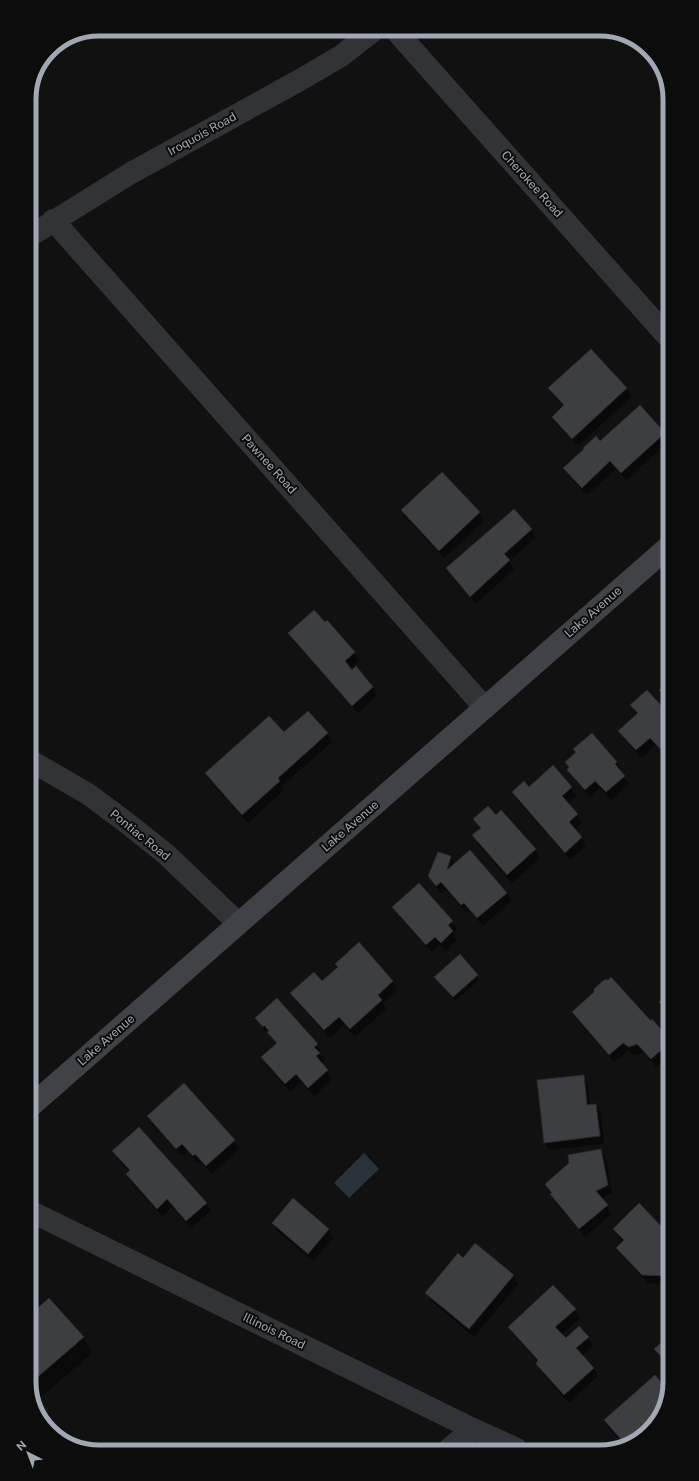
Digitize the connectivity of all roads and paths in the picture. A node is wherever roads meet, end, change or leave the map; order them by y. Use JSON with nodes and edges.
{"nodes":[{"id":1,"x":367,"y":36,"type":"edge"},
{"id":2,"x":400,"y":36,"type":"edge"},
{"id":3,"x":53,"y":220,"type":"junction"},
{"id":4,"x":36,"y":232,"type":"edge"},
{"id":5,"x":663,"y":331,"type":"edge"},
{"id":6,"x":663,"y":551,"type":"edge"},
{"id":7,"x":485,"y":708,"type":"junction"},
{"id":8,"x":36,"y":764,"type":"edge"},
{"id":9,"x":238,"y":923,"type":"junction"},
{"id":10,"x":36,"y":1101,"type":"edge"},
{"id":11,"x":36,"y":1214,"type":"edge"},
{"id":12,"x":473,"y":1429,"type":"junction"},
{"id":13,"x":454,"y":1445,"type":"edge"},
{"id":14,"x":508,"y":1445,"type":"edge"}],
"edges":[{"from":1,"to":3,"type":"street","name":"Iroquois Road"},
{"from":2,"to":5,"type":"street","name":"Cherokee Road"},
{"from":3,"to":4,"type":"street","name":"Iroquois Road"},
{"from":3,"to":7,"type":"street","name":"Pawnee Road"},
{"from":6,"to":7,"type":"main road","name":"Lake Avenue"},
{"from":7,"to":9,"type":"main road","name":"Lake Avenue"},
{"from":8,"to":9,"type":"street","name":"Pontiac Road"},
{"from":9,"to":10,"type":"main road","name":"Lake Avenue"},
{"from":11,"to":12,"type":"street","name":"Illinois Road"},
{"from":12,"to":13,"type":"street"},
{"from":12,"to":14,"type":"street","name":"Illinois Road"}]}
